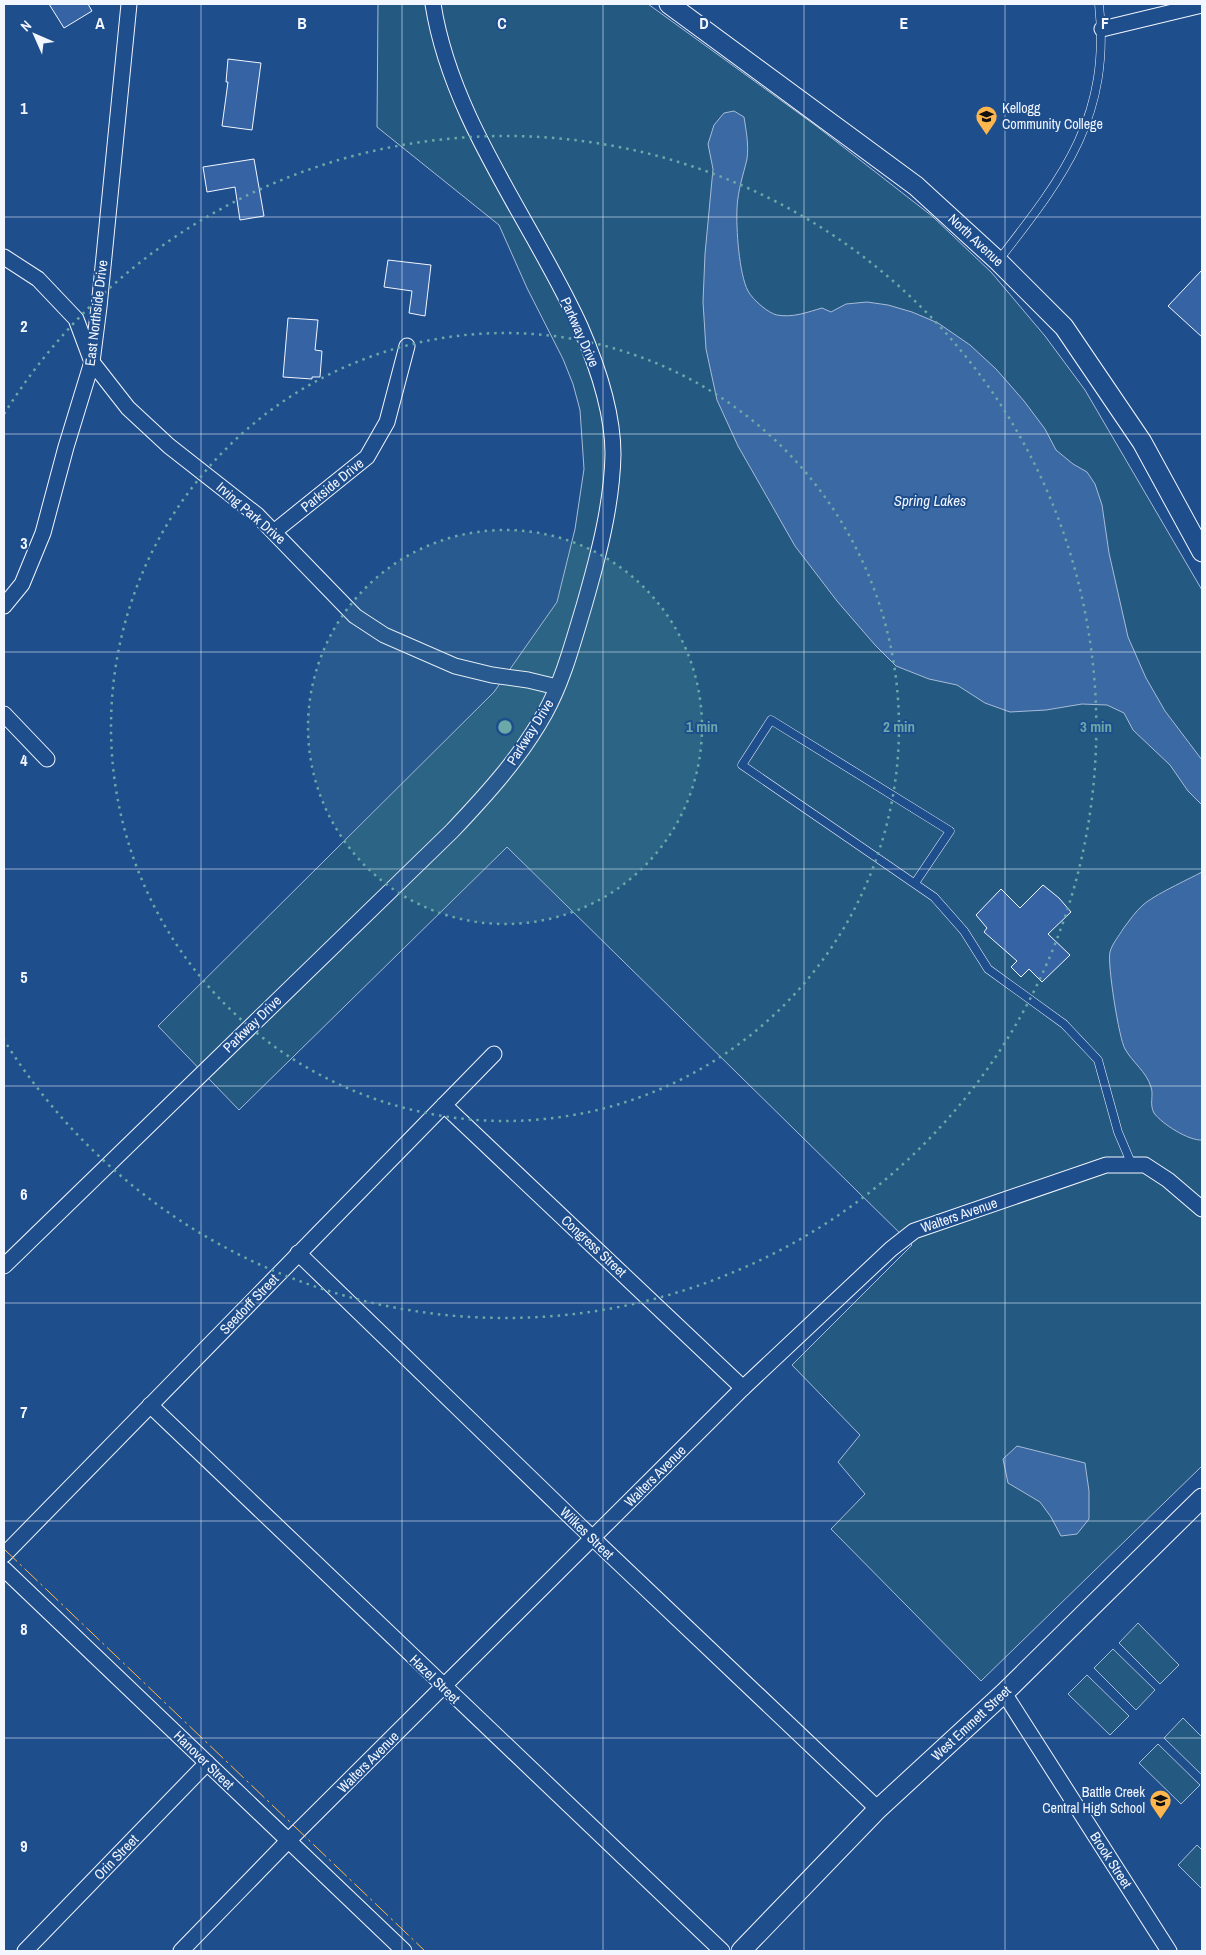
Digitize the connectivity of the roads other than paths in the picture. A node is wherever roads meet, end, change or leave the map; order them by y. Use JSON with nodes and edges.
{"nodes":[{"id":1,"x":129,"y":4,"type":"edge"},
{"id":2,"x":433,"y":4,"type":"edge"},
{"id":3,"x":668,"y":4,"type":"edge"},
{"id":4,"x":1099,"y":4,"type":"edge"},
{"id":5,"x":1202,"y":5,"type":"edge"},
{"id":6,"x":1102,"y":29,"type":"junction"},
{"id":7,"x":4,"y":258,"type":"edge"},
{"id":8,"x":998,"y":261,"type":"junction"},
{"id":9,"x":407,"y":346,"type":"dead end"},
{"id":10,"x":92,"y":362,"type":"junction"},
{"id":11,"x":275,"y":531,"type":"junction"},
{"id":12,"x":1202,"y":552,"type":"edge"},
{"id":13,"x":4,"y":606,"type":"edge"},
{"id":14,"x":557,"y":687,"type":"junction"},
{"id":15,"x":4,"y":714,"type":"edge"},
{"id":16,"x":47,"y":759,"type":"dead end"},
{"id":17,"x":915,"y":883,"type":"junction"},
{"id":18,"x":494,"y":1054,"type":"dead end"},
{"id":19,"x":444,"y":1105,"type":"junction"},
{"id":20,"x":1132,"y":1165,"type":"junction"},
{"id":21,"x":1202,"y":1209,"type":"edge"},
{"id":22,"x":298,"y":1254,"type":"junction"},
{"id":23,"x":6,"y":1260,"type":"edge"},
{"id":24,"x":743,"y":1388,"type":"junction"},
{"id":25,"x":150,"y":1405,"type":"junction"},
{"id":26,"x":1202,"y":1498,"type":"edge"},
{"id":27,"x":593,"y":1538,"type":"junction"},
{"id":28,"x":4,"y":1555,"type":"edge"},
{"id":29,"x":4,"y":1569,"type":"edge"},
{"id":30,"x":444,"y":1687,"type":"junction"},
{"id":31,"x":1004,"y":1693,"type":"junction"},
{"id":32,"x":206,"y":1763,"type":"junction"},
{"id":33,"x":878,"y":1809,"type":"junction"},
{"id":34,"x":288,"y":1841,"type":"junction"},
{"id":35,"x":26,"y":1951,"type":"edge"},
{"id":36,"x":181,"y":1951,"type":"edge"},
{"id":37,"x":404,"y":1951,"type":"edge"},
{"id":38,"x":722,"y":1951,"type":"edge"},
{"id":39,"x":742,"y":1951,"type":"edge"},
{"id":40,"x":1169,"y":1951,"type":"edge"}],
"edges":[{"from":1,"to":10,"type":"street","name":"East Northside Drive"},
{"from":2,"to":14,"type":"street","name":"Parkway Drive"},
{"from":3,"to":8,"type":"street","name":"North Avenue"},
{"from":4,"to":6,"type":"lane"},
{"from":5,"to":6,"type":"street"},
{"from":6,"to":8,"type":"lane"},
{"from":7,"to":10,"type":"street","name":"Irving Park Drive"},
{"from":8,"to":12,"type":"street","name":"North Avenue"},
{"from":9,"to":11,"type":"street","name":"Parkside Drive"},
{"from":10,"to":11,"type":"street","name":"Irving Park Drive"},
{"from":10,"to":13,"type":"street","name":"East Northside Drive"},
{"from":11,"to":14,"type":"street","name":"Irving Park Drive"},
{"from":14,"to":23,"type":"street","name":"Parkway Drive"},
{"from":15,"to":16,"type":"street"},
{"from":17,"to":17,"type":"lane"},
{"from":17,"to":20,"type":"lane"},
{"from":18,"to":19,"type":"street","name":"Seedorff Street"},
{"from":19,"to":22,"type":"street","name":"Seedorff Street"},
{"from":19,"to":24,"type":"street","name":"Congress Street"},
{"from":20,"to":21,"type":"street","name":"Walters Avenue"},
{"from":20,"to":24,"type":"street","name":"Walters Avenue"},
{"from":22,"to":25,"type":"street","name":"Seedorff Street"},
{"from":22,"to":27,"type":"street","name":"Wilkes Street"},
{"from":24,"to":27,"type":"street","name":"Walters Avenue"},
{"from":25,"to":28,"type":"street","name":"Seedorff Street"},
{"from":25,"to":30,"type":"street","name":"Hazel Street"},
{"from":26,"to":31,"type":"street","name":"West Emmett Street"},
{"from":27,"to":30,"type":"street","name":"Walters Avenue"},
{"from":27,"to":33,"type":"street","name":"Wilkes Street"},
{"from":29,"to":32,"type":"street","name":"Hanover Street"},
{"from":30,"to":34,"type":"street","name":"Walters Avenue"},
{"from":30,"to":38,"type":"street","name":"Hazel Street"},
{"from":31,"to":33,"type":"street","name":"West Emmett Street"},
{"from":31,"to":40,"type":"street","name":"Brook Street"},
{"from":32,"to":34,"type":"street","name":"Hanover Street"},
{"from":32,"to":35,"type":"street","name":"Orin Street"},
{"from":33,"to":39,"type":"street","name":"West Emmett Street"},
{"from":34,"to":36,"type":"street","name":"Walters Avenue"},
{"from":34,"to":37,"type":"street","name":"Hanover Street"}]}
